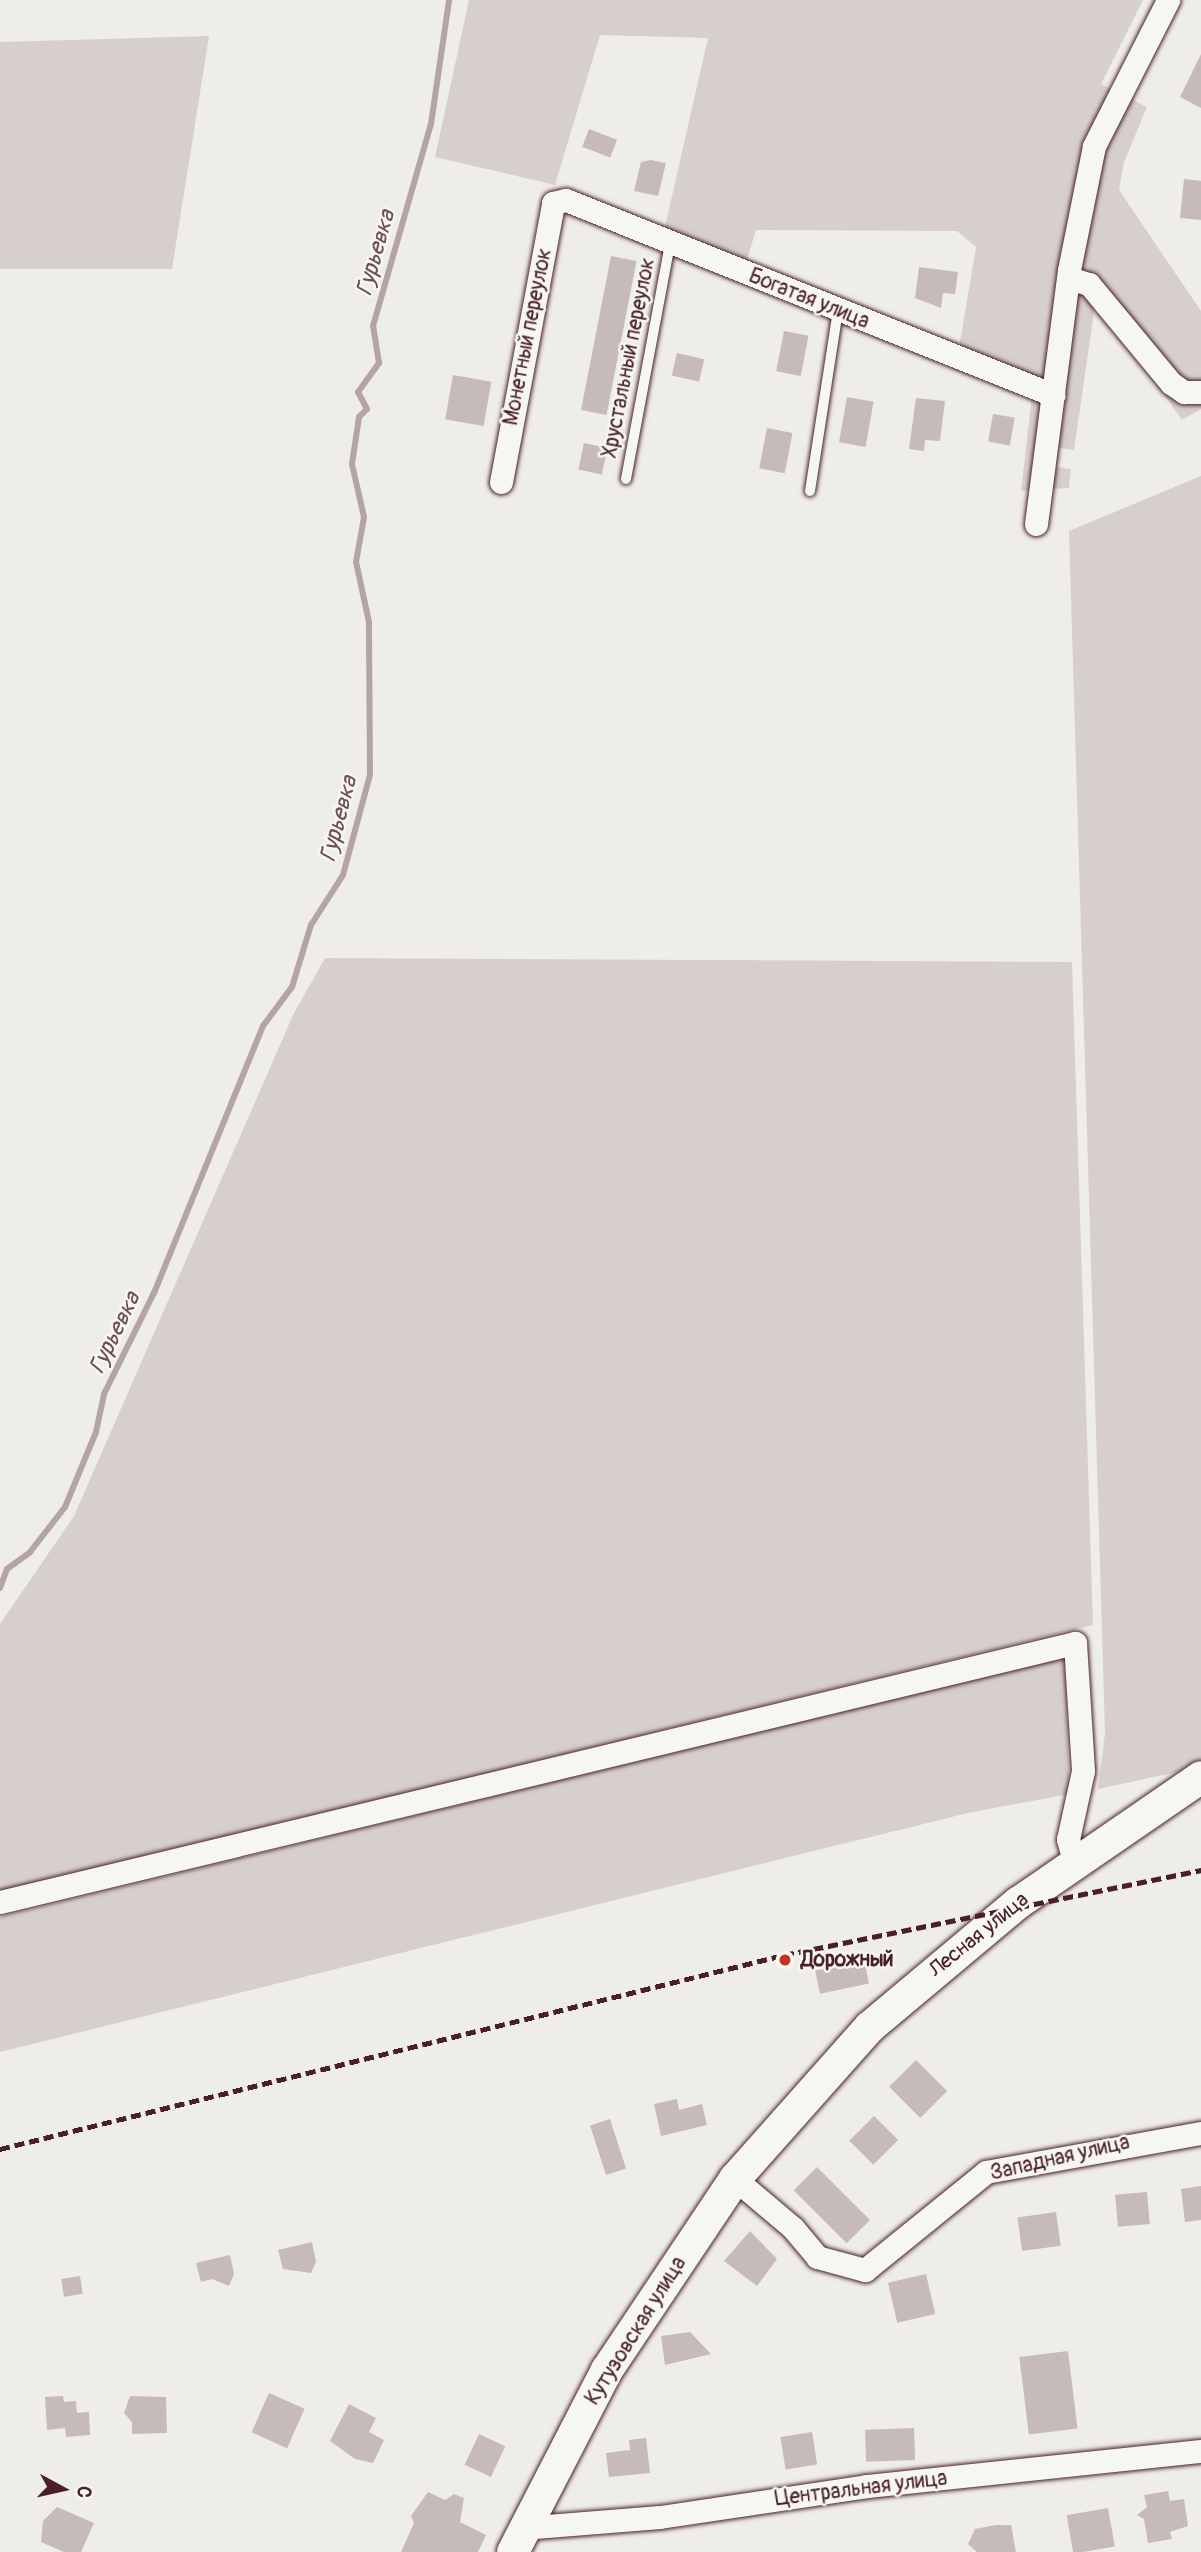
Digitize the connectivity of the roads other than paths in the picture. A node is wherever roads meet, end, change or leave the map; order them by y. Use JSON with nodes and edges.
{"nodes":[{"id":1,"x":1168,"y":0,"type":"edge"},
{"id":2,"x":566,"y":200,"type":"joint"},
{"id":3,"x":670,"y":244,"type":"junction"},
{"id":4,"x":1069,"y":278,"type":"junction"},
{"id":5,"x":838,"y":311,"type":"junction"},
{"id":6,"x":1201,"y":392,"type":"edge"},
{"id":7,"x":1053,"y":395,"type":"junction"},
{"id":8,"x":626,"y":479,"type":"dead end"},
{"id":9,"x":500,"y":482,"type":"dead end"},
{"id":10,"x":810,"y":491,"type":"dead end"},
{"id":11,"x":1036,"y":524,"type":"dead end"},
{"id":12,"x":1201,"y":1777,"type":"edge"},
{"id":13,"x":1074,"y":1861,"type":"junction"},
{"id":14,"x":0,"y":1902,"type":"edge"},
{"id":15,"x":784,"y":2126,"type":"joint"},
{"id":16,"x":1201,"y":2133,"type":"edge"},
{"id":17,"x":735,"y":2179,"type":"junction"},
{"id":18,"x":1201,"y":2451,"type":"edge"},
{"id":19,"x":517,"y":2540,"type":"edge"}],
"edges":[{"from":1,"to":4,"type":"street"},
{"from":2,"to":3,"type":"street","name":"Богатая улица"},
{"from":2,"to":9,"type":"street","name":"Монетный переулок"},
{"from":3,"to":5,"type":"street","name":"Богатая улица"},
{"from":3,"to":8,"type":"lane","name":"Хрустальный переулок"},
{"from":4,"to":6,"type":"street"},
{"from":4,"to":7,"type":"street"},
{"from":5,"to":7,"type":"street","name":"Богатая улица"},
{"from":5,"to":10,"type":"lane"},
{"from":7,"to":11,"type":"street"},
{"from":12,"to":13,"type":"street","name":"Лесная улица"},
{"from":13,"to":14,"type":"street"},
{"from":13,"to":15,"type":"street","name":"Лесная улица"},
{"from":15,"to":17,"type":"street","name":"Кутузовская улица"},
{"from":16,"to":17,"type":"street","name":"Западная улица"},
{"from":17,"to":19,"type":"street","name":"Кутузовская улица"},
{"from":18,"to":19,"type":"street","name":"Центральная улица"}]}
